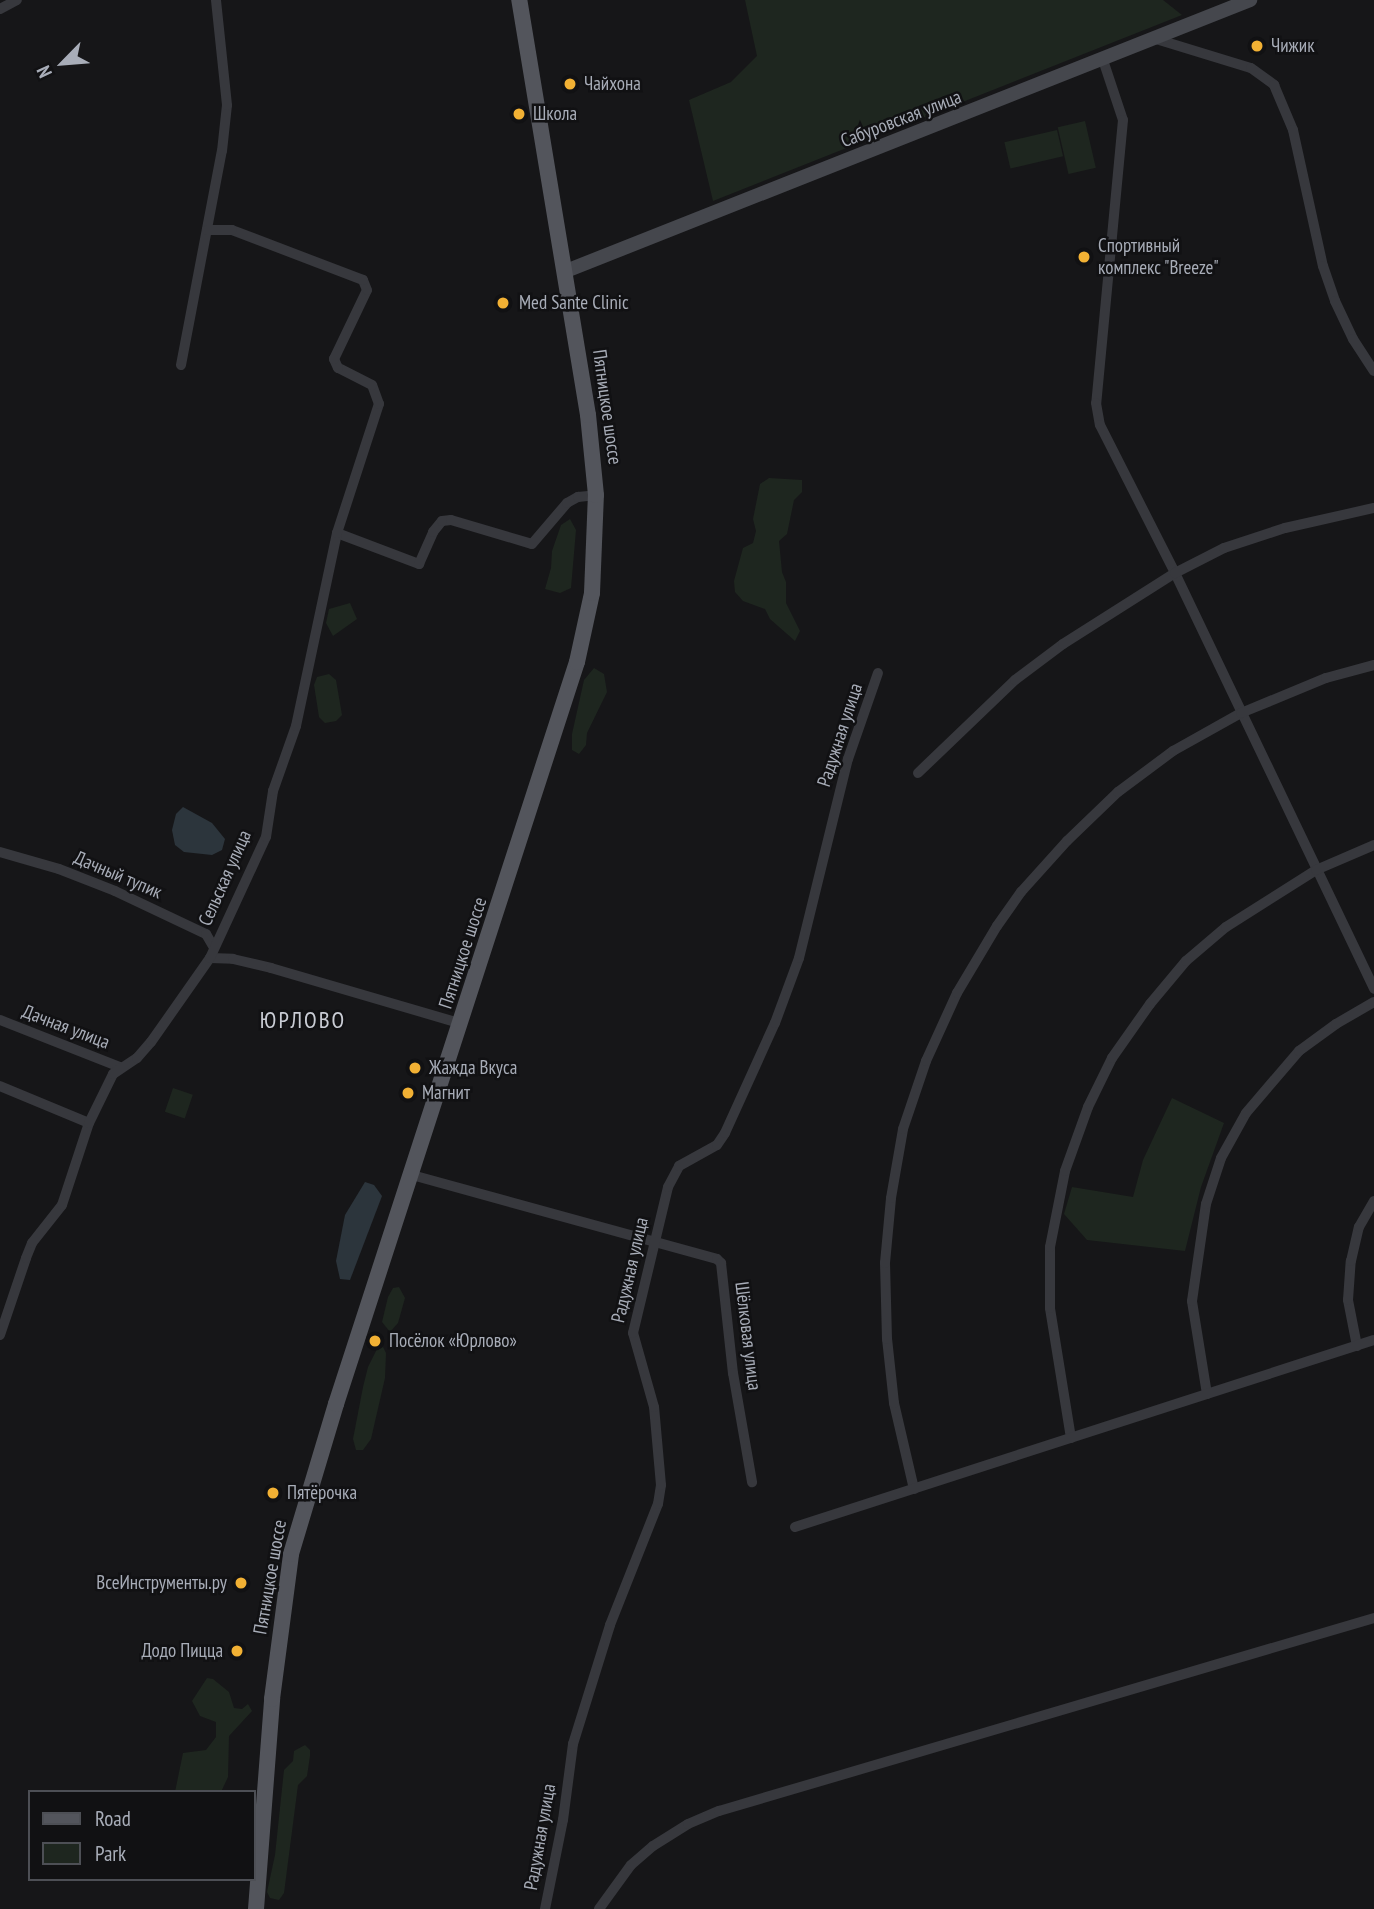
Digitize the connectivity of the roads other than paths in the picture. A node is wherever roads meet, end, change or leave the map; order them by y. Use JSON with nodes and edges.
{"nodes":[{"id":1,"x":17,"y":0,"type":"edge"},
{"id":2,"x":216,"y":0,"type":"edge"},
{"id":3,"x":519,"y":0,"type":"edge"},
{"id":4,"x":1250,"y":0,"type":"edge"},
{"id":5,"x":0,"y":9,"type":"edge"},
{"id":6,"x":1156,"y":39,"type":"junction"},
{"id":7,"x":1103,"y":60,"type":"junction"},
{"id":8,"x":207,"y":230,"type":"junction"},
{"id":9,"x":566,"y":271,"type":"junction"},
{"id":10,"x":181,"y":365,"type":"dead end"},
{"id":11,"x":1374,"y":371,"type":"edge"},
{"id":12,"x":596,"y":495,"type":"junction"},
{"id":13,"x":1374,"y":508,"type":"edge"},
{"id":14,"x":337,"y":533,"type":"junction"},
{"id":15,"x":1175,"y":573,"type":"junction"},
{"id":16,"x":1374,"y":665,"type":"edge"},
{"id":17,"x":878,"y":673,"type":"dead end"},
{"id":18,"x":1241,"y":713,"type":"junction"},
{"id":19,"x":918,"y":773,"type":"dead end"},
{"id":20,"x":1374,"y":845,"type":"edge"},
{"id":21,"x":0,"y":852,"type":"edge"},
{"id":22,"x":1316,"y":870,"type":"junction"},
{"id":23,"x":213,"y":946,"type":"junction"},
{"id":24,"x":209,"y":958,"type":"junction"},
{"id":25,"x":1374,"y":989,"type":"edge"},
{"id":26,"x":1374,"y":1002,"type":"edge"},
{"id":27,"x":0,"y":1020,"type":"edge"},
{"id":28,"x":462,"y":1024,"type":"junction"},
{"id":29,"x":120,"y":1067,"type":"junction"},
{"id":30,"x":0,"y":1086,"type":"edge"},
{"id":31,"x":89,"y":1123,"type":"junction"},
{"id":32,"x":412,"y":1175,"type":"junction"},
{"id":33,"x":1374,"y":1201,"type":"edge"},
{"id":34,"x":656,"y":1240,"type":"junction"},
{"id":35,"x":0,"y":1335,"type":"edge"},
{"id":36,"x":1374,"y":1340,"type":"edge"},
{"id":37,"x":1357,"y":1346,"type":"junction"},
{"id":38,"x":1208,"y":1394,"type":"junction"},
{"id":39,"x":1071,"y":1438,"type":"junction"},
{"id":40,"x":752,"y":1482,"type":"dead end"},
{"id":41,"x":915,"y":1489,"type":"junction"},
{"id":42,"x":795,"y":1527,"type":"dead end"},
{"id":43,"x":1374,"y":1618,"type":"edge"},
{"id":44,"x":256,"y":1909,"type":"edge"},
{"id":45,"x":545,"y":1909,"type":"edge"},
{"id":46,"x":599,"y":1909,"type":"edge"}],
"edges":[{"from":1,"to":5,"type":"street"},
{"from":2,"to":8,"type":"street"},
{"from":3,"to":9,"type":"main road","name":"Пятницкое шоссе"},
{"from":4,"to":6,"type":"street","name":"Сабуровская улица"},
{"from":6,"to":7,"type":"street","name":"Сабуровская улица"},
{"from":6,"to":11,"type":"street"},
{"from":7,"to":9,"type":"street","name":"Сабуровская улица"},
{"from":7,"to":15,"type":"street"},
{"from":8,"to":10,"type":"street"},
{"from":8,"to":14,"type":"street","name":"Сельская улица"},
{"from":9,"to":12,"type":"main road","name":"Пятницкое шоссе"},
{"from":12,"to":14,"type":"street"},
{"from":12,"to":28,"type":"main road","name":"Пятницкое шоссе"},
{"from":13,"to":15,"type":"street"},
{"from":14,"to":23,"type":"street","name":"Сельская улица"},
{"from":15,"to":18,"type":"street"},
{"from":15,"to":19,"type":"street"},
{"from":16,"to":18,"type":"street"},
{"from":17,"to":34,"type":"street","name":"Радужная улица"},
{"from":18,"to":22,"type":"street"},
{"from":18,"to":41,"type":"street"},
{"from":20,"to":22,"type":"street"},
{"from":21,"to":23,"type":"street","name":"Дачный тупик"},
{"from":22,"to":25,"type":"street"},
{"from":22,"to":39,"type":"street"},
{"from":23,"to":24,"type":"street","name":"Сельская улица"},
{"from":24,"to":28,"type":"street"},
{"from":24,"to":29,"type":"street","name":"Сельская улица"},
{"from":26,"to":38,"type":"street"},
{"from":27,"to":29,"type":"street","name":"Дачная улица"},
{"from":28,"to":32,"type":"main road","name":"Пятницкое шоссе"},
{"from":29,"to":31,"type":"street","name":"Сельская улица"},
{"from":30,"to":31,"type":"street"},
{"from":31,"to":35,"type":"street","name":"Сельская улица"},
{"from":32,"to":34,"type":"street"},
{"from":32,"to":44,"type":"main road","name":"Пятницкое шоссе"},
{"from":33,"to":37,"type":"street"},
{"from":34,"to":40,"type":"street","name":"Шёлковая улица"},
{"from":34,"to":45,"type":"street","name":"Радужная улица"},
{"from":36,"to":37,"type":"street"},
{"from":37,"to":38,"type":"street"},
{"from":38,"to":39,"type":"street"},
{"from":39,"to":41,"type":"street"},
{"from":41,"to":42,"type":"street"},
{"from":43,"to":46,"type":"street"}]}
